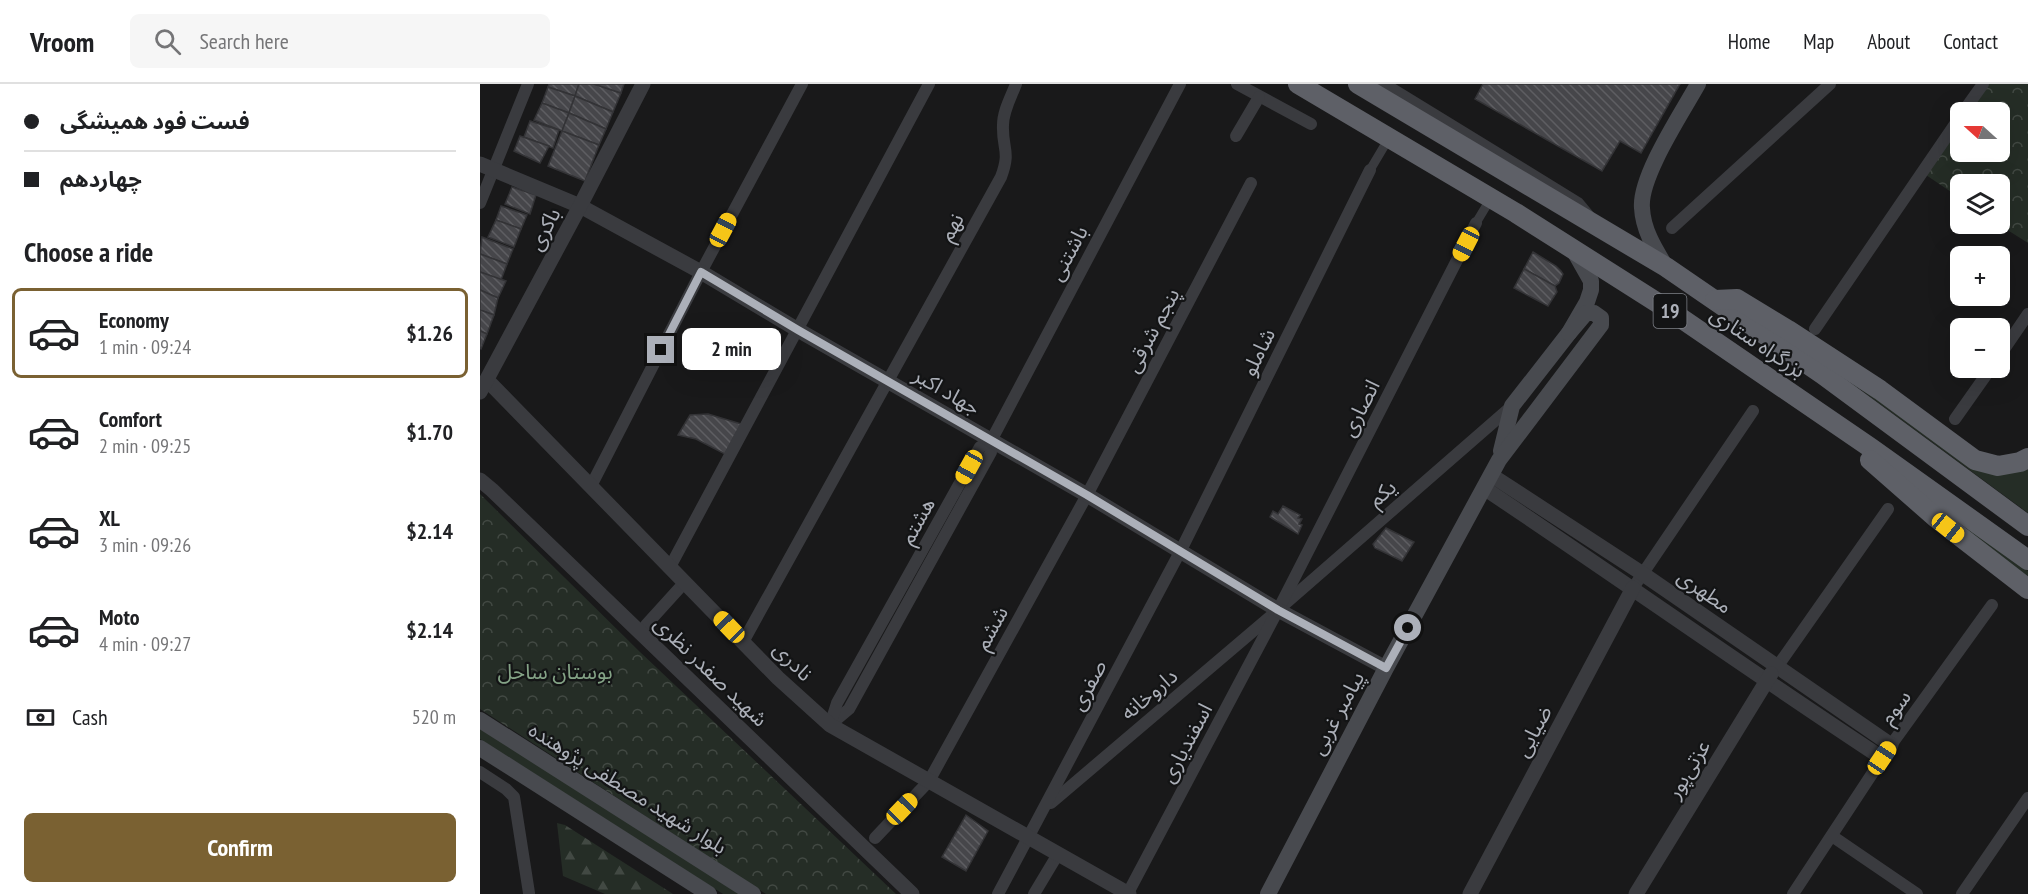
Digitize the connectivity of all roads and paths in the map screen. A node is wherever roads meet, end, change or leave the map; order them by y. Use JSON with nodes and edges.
{"nodes":[{"id":1,"x":528,"y":84,"type":"edge"},
{"id":2,"x":643,"y":84,"type":"edge"},
{"id":3,"x":802,"y":84,"type":"edge"},
{"id":4,"x":929,"y":84,"type":"edge"},
{"id":5,"x":1016,"y":84,"type":"edge"},
{"id":6,"x":1180,"y":84,"type":"edge"},
{"id":7,"x":1237,"y":84,"type":"edge"},
{"id":8,"x":1298,"y":84,"type":"edge"},
{"id":9,"x":1358,"y":84,"type":"edge"},
{"id":10,"x":1384,"y":84,"type":"edge"},
{"id":11,"x":1698,"y":84,"type":"edge"},
{"id":12,"x":1830,"y":84,"type":"edge"},
{"id":13,"x":1983,"y":84,"type":"edge"},
{"id":14,"x":1259,"y":97,"type":"junction"},
{"id":15,"x":1971,"y":102,"type":"edge"},
{"id":16,"x":1311,"y":124,"type":"dead end"},
{"id":17,"x":1950,"y":132,"type":"edge"},
{"id":18,"x":1236,"y":136,"type":"dead end"},
{"id":19,"x":1389,"y":138,"type":"junction"},
{"id":20,"x":487,"y":167,"type":"edge"},
{"id":21,"x":1370,"y":171,"type":"joint"},
{"id":22,"x":1251,"y":183,"type":"dead end"},
{"id":23,"x":1491,"y":198,"type":"junction"},
{"id":24,"x":480,"y":203,"type":"edge"},
{"id":25,"x":580,"y":206,"type":"junction"},
{"id":26,"x":1476,"y":223,"type":"joint"},
{"id":27,"x":1597,"y":225,"type":"junction"},
{"id":28,"x":1672,"y":228,"type":"dead end"},
{"id":29,"x":1573,"y":250,"type":"junction"},
{"id":30,"x":1666,"y":267,"type":"junction"},
{"id":31,"x":701,"y":272,"type":"junction"},
{"id":32,"x":1715,"y":300,"type":"junction"},
{"id":33,"x":2028,"y":314,"type":"edge"},
{"id":34,"x":1815,"y":329,"type":"dead end"},
{"id":35,"x":798,"y":330,"type":"junction"},
{"id":36,"x":1569,"y":333,"type":"junction"},
{"id":37,"x":2010,"y":340,"type":"edge"},
{"id":38,"x":1984,"y":378,"type":"edge"},
{"id":39,"x":889,"y":381,"type":"junction"},
{"id":40,"x":483,"y":386,"type":"edge"},
{"id":41,"x":1512,"y":406,"type":"junction"},
{"id":42,"x":1753,"y":411,"type":"dead end"},
{"id":43,"x":1821,"y":415,"type":"junction"},
{"id":44,"x":1955,"y":418,"type":"dead end"},
{"id":45,"x":991,"y":441,"type":"junction"},
{"id":46,"x":2028,"y":458,"type":"edge"},
{"id":47,"x":1491,"y":474,"type":"junction"},
{"id":48,"x":480,"y":480,"type":"edge"},
{"id":49,"x":591,"y":486,"type":"junction"},
{"id":50,"x":1087,"y":495,"type":"junction"},
{"id":51,"x":1888,"y":509,"type":"dead end"},
{"id":52,"x":2028,"y":526,"type":"edge"},
{"id":53,"x":1181,"y":550,"type":"junction"},
{"id":54,"x":2028,"y":560,"type":"edge"},
{"id":55,"x":670,"y":567,"type":"junction"},
{"id":56,"x":2004,"y":573,"type":"junction"},
{"id":57,"x":1643,"y":574,"type":"junction"},
{"id":58,"x":685,"y":582,"type":"junction"},
{"id":59,"x":1633,"y":588,"type":"junction"},
{"id":60,"x":2028,"y":589,"type":"edge"},
{"id":61,"x":2028,"y":600,"type":"edge"},
{"id":62,"x":1992,"y":605,"type":"dead end"},
{"id":63,"x":1278,"y":610,"type":"junction"},
{"id":64,"x":645,"y":625,"type":"dead end"},
{"id":65,"x":743,"y":642,"type":"junction"},
{"id":66,"x":1777,"y":667,"type":"junction"},
{"id":67,"x":1386,"y":668,"type":"junction"},
{"id":68,"x":1766,"y":681,"type":"junction"},
{"id":69,"x":480,"y":720,"type":"edge"},
{"id":70,"x":830,"y":725,"type":"junction"},
{"id":71,"x":1891,"y":745,"type":"junction"},
{"id":72,"x":480,"y":748,"type":"edge"},
{"id":73,"x":1882,"y":758,"type":"junction"},
{"id":74,"x":480,"y":772,"type":"edge"},
{"id":75,"x":929,"y":781,"type":"junction"},
{"id":76,"x":2028,"y":798,"type":"edge"},
{"id":77,"x":1045,"y":807,"type":"junction"},
{"id":78,"x":1832,"y":836,"type":"junction"},
{"id":79,"x":875,"y":838,"type":"dead end"},
{"id":80,"x":1029,"y":838,"type":"junction"},
{"id":81,"x":1058,"y":854,"type":"junction"},
{"id":82,"x":529,"y":893,"type":"edge"},
{"id":83,"x":709,"y":894,"type":"edge"},
{"id":84,"x":753,"y":894,"type":"edge"},
{"id":85,"x":912,"y":894,"type":"edge"},
{"id":86,"x":998,"y":894,"type":"edge"},
{"id":87,"x":1034,"y":894,"type":"edge"},
{"id":88,"x":1128,"y":894,"type":"edge"},
{"id":89,"x":1268,"y":894,"type":"edge"},
{"id":90,"x":1470,"y":894,"type":"edge"},
{"id":91,"x":1636,"y":894,"type":"edge"},
{"id":92,"x":1793,"y":894,"type":"edge"},
{"id":93,"x":1917,"y":894,"type":"edge"},
{"id":94,"x":1962,"y":894,"type":"edge"}],
"edges":[{"from":1,"to":20,"type":"street"},
{"from":2,"to":25,"type":"street","name":"باکری"},
{"from":3,"to":31,"type":"street"},
{"from":4,"to":35,"type":"street"},
{"from":5,"to":39,"type":"street","name":"نهم"},
{"from":6,"to":45,"type":"street","name":"باشتنی"},
{"from":7,"to":14,"type":"street"},
{"from":8,"to":19,"type":"highway","name":"بزرگراه ستاری","number":"19"},
{"from":9,"to":27,"type":"highway","name":"بزرگراه ستاری","number":"19"},
{"from":10,"to":27,"type":"street"},
{"from":11,"to":30,"type":"main road"},
{"from":12,"to":28,"type":"street"},
{"from":13,"to":15,"type":"street"},
{"from":14,"to":16,"type":"street"},
{"from":14,"to":18,"type":"street"},
{"from":17,"to":34,"type":"street"},
{"from":19,"to":21,"type":"street"},
{"from":19,"to":23,"type":"highway","name":"بزرگراه ستاری","number":"19"},
{"from":20,"to":24,"type":"street"},
{"from":20,"to":25,"type":"street","name":"جهاد اکبر"},
{"from":21,"to":53,"type":"street","name":"شاملو"},
{"from":22,"to":50,"type":"street","name":"پنجم شرقی"},
{"from":23,"to":26,"type":"street"},
{"from":23,"to":29,"type":"highway","name":"بزرگراه ستاری","number":"19"},
{"from":25,"to":31,"type":"street","name":"جهاد اکبر"},
{"from":25,"to":40,"type":"street","name":"باکری"},
{"from":26,"to":63,"type":"street","name":"انصاری"},
{"from":27,"to":30,"type":"highway","name":"بزرگراه ستاری","number":"19"},
{"from":29,"to":36,"type":"main road","name":"پیامبر غربی"},
{"from":29,"to":43,"type":"highway","name":"بزرگراه ستاری","number":"19"},
{"from":30,"to":32,"type":"highway","name":"بزرگراه ستاری","number":"19"},
{"from":31,"to":35,"type":"street","name":"جهاد اکبر"},
{"from":31,"to":49,"type":"street"},
{"from":32,"to":46,"type":"highway"},
{"from":32,"to":52,"type":"highway","name":"بزرگراه ستاری","number":"19"},
{"from":33,"to":37,"type":"street"},
{"from":35,"to":39,"type":"street","name":"جهاد اکبر"},
{"from":35,"to":55,"type":"street"},
{"from":36,"to":41,"type":"main road","name":"پیامبر غربی"},
{"from":36,"to":47,"type":"main road","name":"پیامبر غربی"},
{"from":38,"to":44,"type":"street"},
{"from":39,"to":45,"type":"street","name":"جهاد اکبر"},
{"from":39,"to":65,"type":"street","name":"نهم"},
{"from":40,"to":49,"type":"street","name":"نادری"},
{"from":41,"to":47,"type":"main road","name":"پیامبر غربی"},
{"from":41,"to":63,"type":"street","name":"یکم"},
{"from":42,"to":57,"type":"street"},
{"from":43,"to":54,"type":"highway","name":"بزرگراه ستاری","number":"19"},
{"from":43,"to":56,"type":"highway"},
{"from":45,"to":50,"type":"street","name":"جهاد اکبر"},
{"from":45,"to":70,"type":"street","name":"هشتم"},
{"from":47,"to":57,"type":"street","name":"مطهری"},
{"from":47,"to":59,"type":"street","name":"مطهری"},
{"from":47,"to":67,"type":"main road","name":"پیامبر غربی"},
{"from":48,"to":85,"type":"street","name":"شهید صفدر نظری"},
{"from":49,"to":55,"type":"street","name":"نادری"},
{"from":50,"to":53,"type":"street","name":"جهاد اکبر"},
{"from":50,"to":75,"type":"street","name":"ششم"},
{"from":51,"to":66,"type":"street"},
{"from":53,"to":63,"type":"street","name":"جهاد اکبر"},
{"from":53,"to":77,"type":"street","name":"صفری"},
{"from":55,"to":58,"type":"street","name":"نادری"},
{"from":56,"to":60,"type":"highway"},
{"from":56,"to":61,"type":"highway"},
{"from":57,"to":59,"type":"street"},
{"from":57,"to":66,"type":"street","name":"مطهری"},
{"from":58,"to":64,"type":"street"},
{"from":58,"to":65,"type":"street","name":"نادری"},
{"from":59,"to":68,"type":"street","name":"مطهری"},
{"from":59,"to":90,"type":"street","name":"ضیایی"},
{"from":62,"to":71,"type":"street","name":"سوم"},
{"from":63,"to":67,"type":"street","name":"جهاد اکبر"},
{"from":63,"to":77,"type":"street","name":"داروخانه"},
{"from":63,"to":88,"type":"street","name":"اسفندیاری"},
{"from":65,"to":70,"type":"street","name":"نادری"},
{"from":66,"to":68,"type":"street","name":"عزتی‌پور"},
{"from":66,"to":71,"type":"street","name":"مطهری"},
{"from":67,"to":89,"type":"main road","name":"پیامبر غربی"},
{"from":68,"to":73,"type":"street","name":"مطهری"},
{"from":68,"to":91,"type":"street","name":"عزتی‌پور"},
{"from":69,"to":84,"type":"main road","name":"بلوار شهید مصطفی پژوهنده"},
{"from":70,"to":75,"type":"street","name":"نادری"},
{"from":71,"to":73,"type":"street","name":"سوم"},
{"from":72,"to":83,"type":"main road"},
{"from":73,"to":78,"type":"street","name":"سوم"},
{"from":74,"to":82,"type":"street"},
{"from":75,"to":79,"type":"street","name":"ششم"},
{"from":75,"to":80,"type":"street","name":"نادری"},
{"from":76,"to":94,"type":"street"},
{"from":77,"to":80,"type":"street","name":"صفری"},
{"from":78,"to":92,"type":"street","name":"سوم"},
{"from":78,"to":93,"type":"street"},
{"from":80,"to":81,"type":"street","name":"نادری"},
{"from":80,"to":86,"type":"street","name":"صفری"},
{"from":81,"to":87,"type":"street"},
{"from":81,"to":88,"type":"street","name":"نادری"}]}
